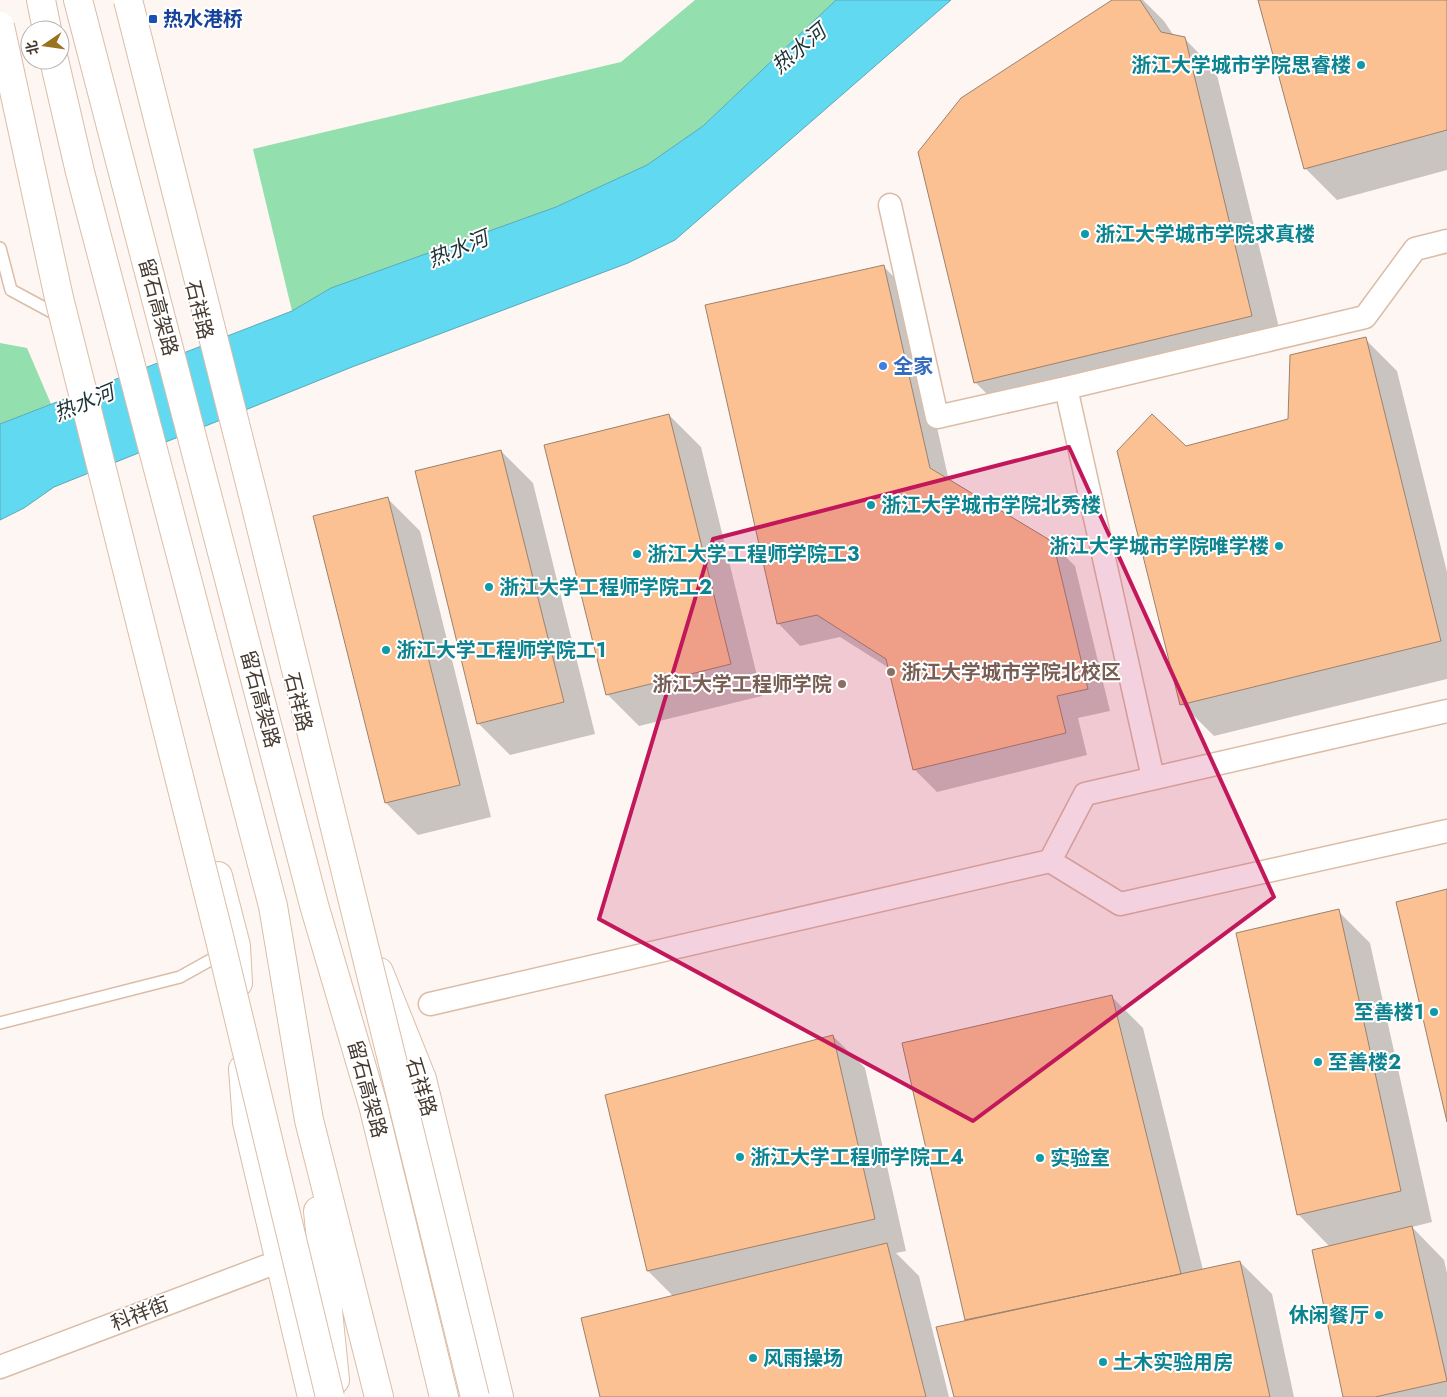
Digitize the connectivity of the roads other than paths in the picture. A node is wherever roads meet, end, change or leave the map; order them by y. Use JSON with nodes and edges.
{"nodes":[{"id":1,"x":40,"y":0,"type":"edge"},
{"id":2,"x":78,"y":0,"type":"edge"},
{"id":3,"x":120,"y":0,"type":"edge"},
{"id":4,"x":128,"y":0,"type":"edge"},
{"id":5,"x":45,"y":20,"type":"edge"},
{"id":6,"x":0,"y":26,"type":"edge"},
{"id":7,"x":0,"y":40,"type":"edge"},
{"id":8,"x":56,"y":70,"type":"edge"},
{"id":9,"x":890,"y":205,"type":"dead end"},
{"id":10,"x":1447,"y":241,"type":"edge"},
{"id":11,"x":0,"y":248,"type":"edge"},
{"id":12,"x":77,"y":326,"type":"junction"},
{"id":13,"x":1066,"y":388,"type":"junction"},
{"id":14,"x":1447,"y":711,"type":"edge"},
{"id":15,"x":1153,"y":778,"type":"junction"},
{"id":16,"x":1447,"y":831,"type":"edge"},
{"id":17,"x":1050,"y":861,"type":"junction"},
{"id":18,"x":236,"y":946,"type":"junction"},
{"id":19,"x":430,"y":1004,"type":"dead end"},
{"id":20,"x":0,"y":1022,"type":"edge"},
{"id":21,"x":373,"y":1105,"type":"junction"},
{"id":22,"x":309,"y":1120,"type":"junction"},
{"id":23,"x":280,"y":1261,"type":"junction"},
{"id":24,"x":0,"y":1367,"type":"edge"},
{"id":25,"x":312,"y":1397,"type":"edge"},
{"id":26,"x":330,"y":1397,"type":"edge"},
{"id":27,"x":337,"y":1397,"type":"edge"},
{"id":28,"x":379,"y":1397,"type":"edge"},
{"id":29,"x":444,"y":1397,"type":"edge"},
{"id":30,"x":465,"y":1397,"type":"edge"},
{"id":31,"x":475,"y":1397,"type":"edge"},
{"id":32,"x":499,"y":1397,"type":"edge"}],
"edges":[{"from":1,"to":5,"type":"main road"},
{"from":2,"to":21,"type":"main road","name":"留石高架路"},
{"from":3,"to":32,"type":"main road","name":"石祥路"},
{"from":4,"to":31,"type":"main road","name":"留石高架路","bridge":true},
{"from":6,"to":26,"type":"main road","bridge":true},
{"from":7,"to":12,"type":"main road"},
{"from":8,"to":22,"type":"main road","name":"留石高架路"},
{"from":9,"to":13,"type":"street"},
{"from":10,"to":13,"type":"street"},
{"from":11,"to":12,"type":"lane"},
{"from":12,"to":18,"type":"main road"},
{"from":13,"to":15,"type":"street"},
{"from":14,"to":15,"type":"street"},
{"from":15,"to":17,"type":"street"},
{"from":16,"to":17,"type":"street"},
{"from":17,"to":19,"type":"street"},
{"from":18,"to":20,"type":"lane"},
{"from":18,"to":23,"type":"main road"},
{"from":21,"to":29,"type":"main road","name":"留石高架路"},
{"from":21,"to":30,"type":"main road"},
{"from":22,"to":27,"type":"main road"},
{"from":22,"to":28,"type":"main road","name":"留石高架路"},
{"from":23,"to":24,"type":"street","name":"科祥街"},
{"from":23,"to":25,"type":"main road"}]}
